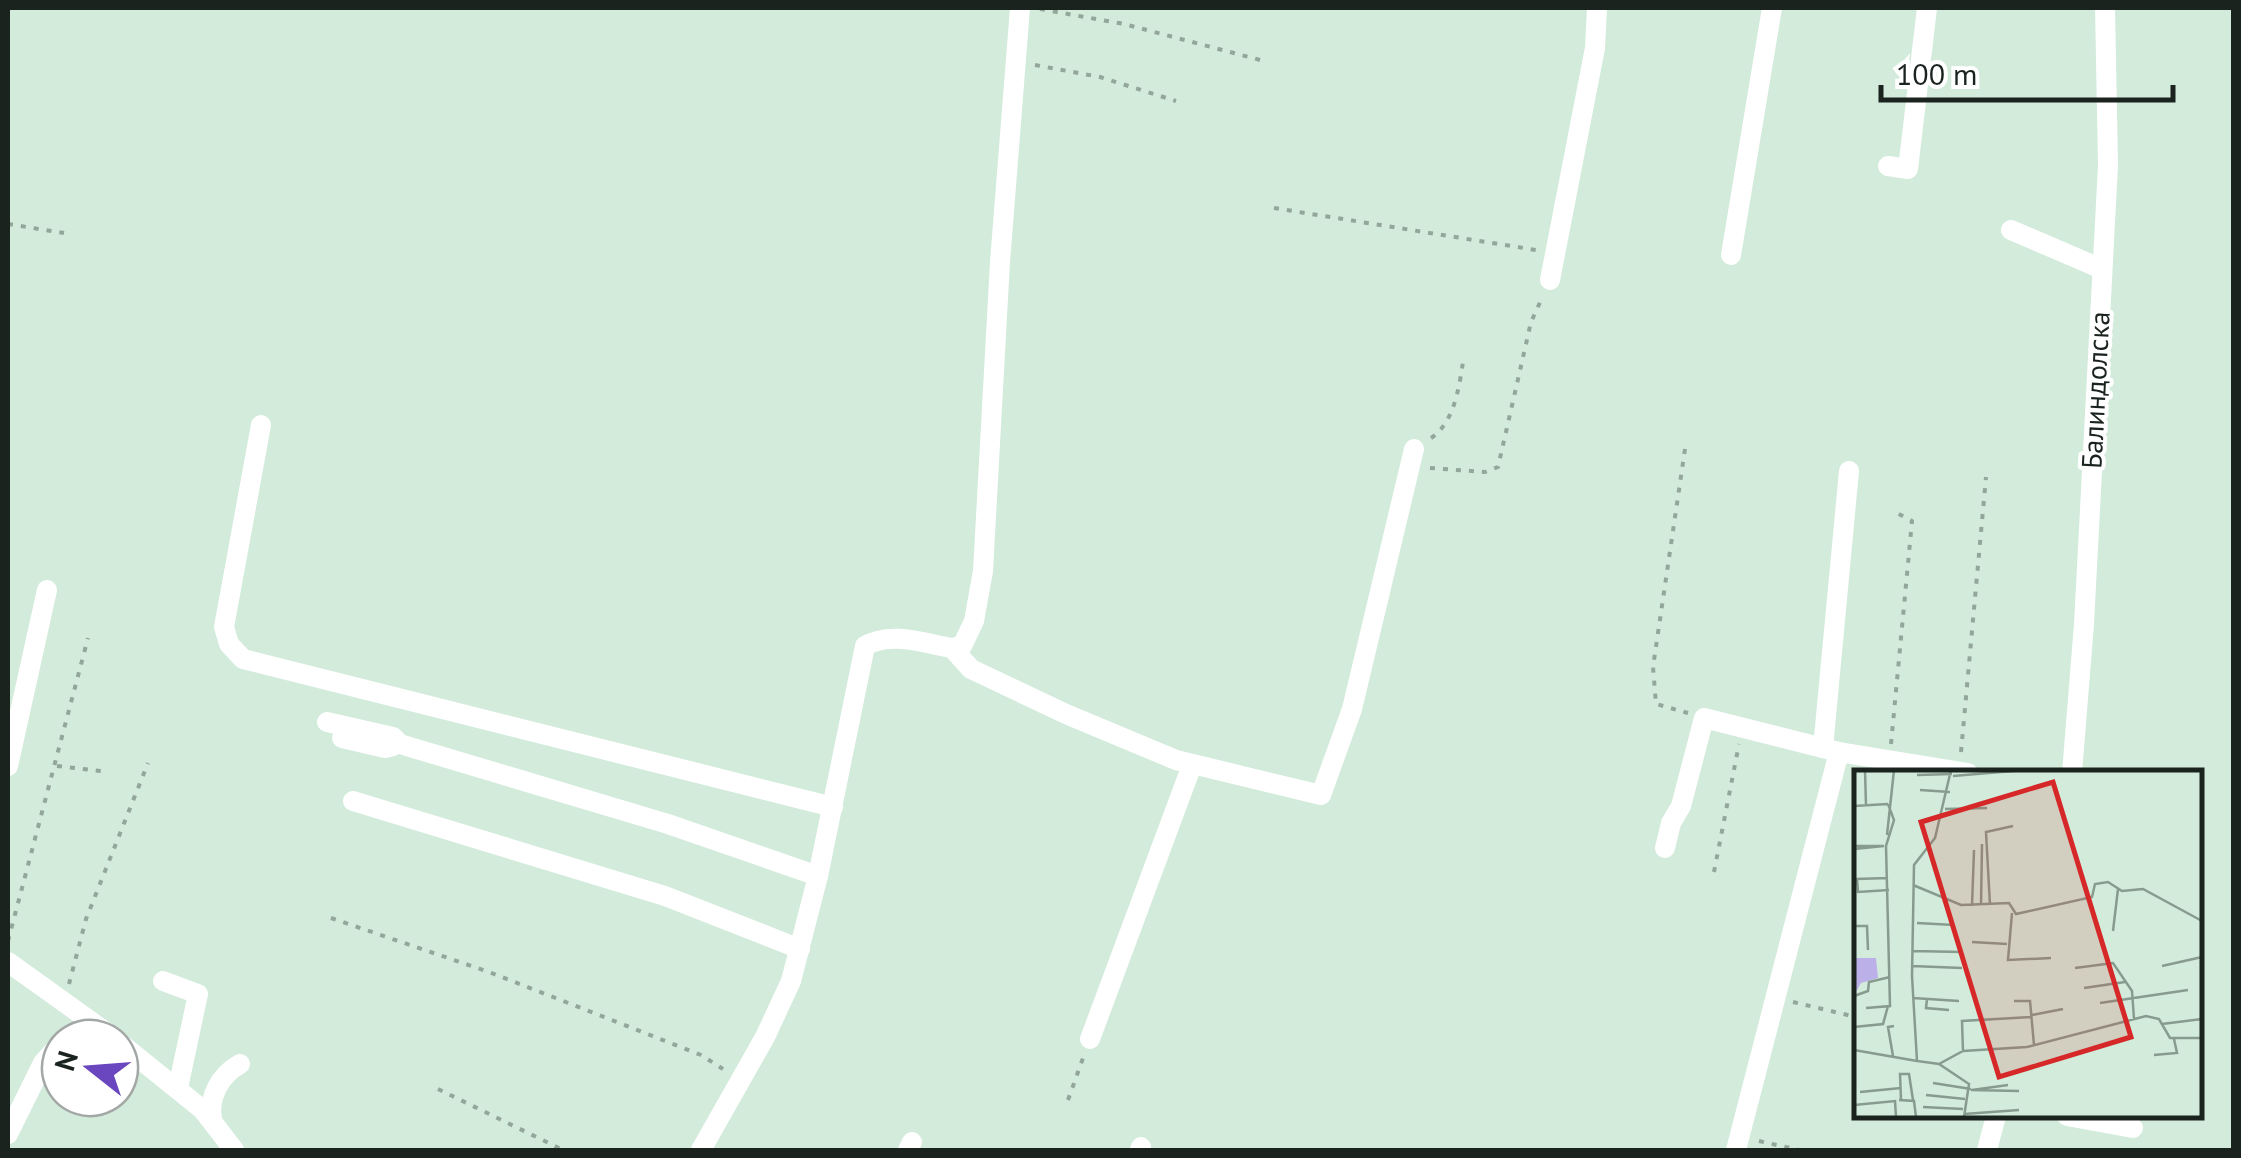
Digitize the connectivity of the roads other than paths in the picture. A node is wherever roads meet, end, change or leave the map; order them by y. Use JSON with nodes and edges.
{"nodes":[{"id":1,"x":1020,"y":8,"type":"edge"},
{"id":2,"x":1597,"y":8,"type":"edge"},
{"id":3,"x":1772,"y":8,"type":"edge"},
{"id":4,"x":1927,"y":8,"type":"edge"},
{"id":5,"x":2105,"y":8,"type":"edge"},
{"id":6,"x":1888,"y":166,"type":"dead end"},
{"id":7,"x":2011,"y":230,"type":"dead end"},
{"id":8,"x":1731,"y":255,"type":"dead end"},
{"id":9,"x":2102,"y":269,"type":"junction"},
{"id":10,"x":1550,"y":280,"type":"road end"},
{"id":11,"x":261,"y":425,"type":"dead end"},
{"id":12,"x":1414,"y":449,"type":"road end"},
{"id":13,"x":1848,"y":471,"type":"dead end"},
{"id":14,"x":47,"y":590,"type":"dead end"},
{"id":15,"x":952,"y":648,"type":"junction"},
{"id":16,"x":327,"y":722,"type":"dead end"},
{"id":17,"x":342,"y":738,"type":"dead end"},
{"id":18,"x":400,"y":744,"type":"junction"},
{"id":19,"x":1831,"y":750,"type":"junction"},
{"id":20,"x":1192,"y":765,"type":"junction"},
{"id":21,"x":8,"y":766,"type":"edge"},
{"id":22,"x":1952,"y":770,"type":"edge"},
{"id":23,"x":2072,"y":770,"type":"edge"},
{"id":24,"x":354,"y":801,"type":"dead end"},
{"id":25,"x":832,"y":808,"type":"junction"},
{"id":26,"x":1664,"y":848,"type":"dead end"},
{"id":27,"x":818,"y":876,"type":"junction"},
{"id":28,"x":800,"y":949,"type":"junction"},
{"id":29,"x":8,"y":962,"type":"edge"},
{"id":30,"x":162,"y":981,"type":"dead end"},
{"id":31,"x":85,"y":1017,"type":"edge"},
{"id":32,"x":1090,"y":1040,"type":"road end"},
{"id":33,"x":140,"y":1059,"type":"edge"},
{"id":34,"x":240,"y":1064,"type":"dead end"},
{"id":35,"x":40,"y":1068,"type":"edge"},
{"id":36,"x":178,"y":1088,"type":"junction"},
{"id":37,"x":1996,"y":1118,"type":"edge"},
{"id":38,"x":2078,"y":1118,"type":"edge"},
{"id":39,"x":212,"y":1120,"type":"junction"},
{"id":40,"x":2133,"y":1128,"type":"dead end"},
{"id":41,"x":8,"y":1134,"type":"edge"},
{"id":42,"x":1738,"y":1144,"type":"edge"},
{"id":43,"x":234,"y":1150,"type":"edge"},
{"id":44,"x":701,"y":1150,"type":"edge"},
{"id":45,"x":1988,"y":1150,"type":"edge"}],
"edges":[{"from":1,"to":15,"type":"street"},
{"from":2,"to":10,"type":"street"},
{"from":3,"to":8,"type":"street"},
{"from":4,"to":6,"type":"street"},
{"from":5,"to":9,"type":"street","name":"Балиндолска"},
{"from":7,"to":9,"type":"street"},
{"from":9,"to":23,"type":"street","name":"Балиндолска"},
{"from":11,"to":25,"type":"street"},
{"from":12,"to":20,"type":"street"},
{"from":13,"to":19,"type":"street"},
{"from":14,"to":21,"type":"street"},
{"from":15,"to":20,"type":"street"},
{"from":15,"to":25,"type":"street"},
{"from":16,"to":18,"type":"street"},
{"from":17,"to":18,"type":"street"},
{"from":18,"to":27,"type":"street"},
{"from":19,"to":22,"type":"street"},
{"from":19,"to":26,"type":"street"},
{"from":19,"to":42,"type":"street"},
{"from":20,"to":32,"type":"street"},
{"from":24,"to":28,"type":"street"},
{"from":25,"to":27,"type":"street"},
{"from":27,"to":28,"type":"street"},
{"from":28,"to":44,"type":"street"},
{"from":29,"to":31,"type":"street"},
{"from":30,"to":36,"type":"street"},
{"from":33,"to":36,"type":"street"},
{"from":34,"to":39,"type":"street"},
{"from":35,"to":41,"type":"street"},
{"from":36,"to":39,"type":"street"},
{"from":37,"to":45,"type":"street"},
{"from":38,"to":40,"type":"street"},
{"from":39,"to":43,"type":"street"}]}
